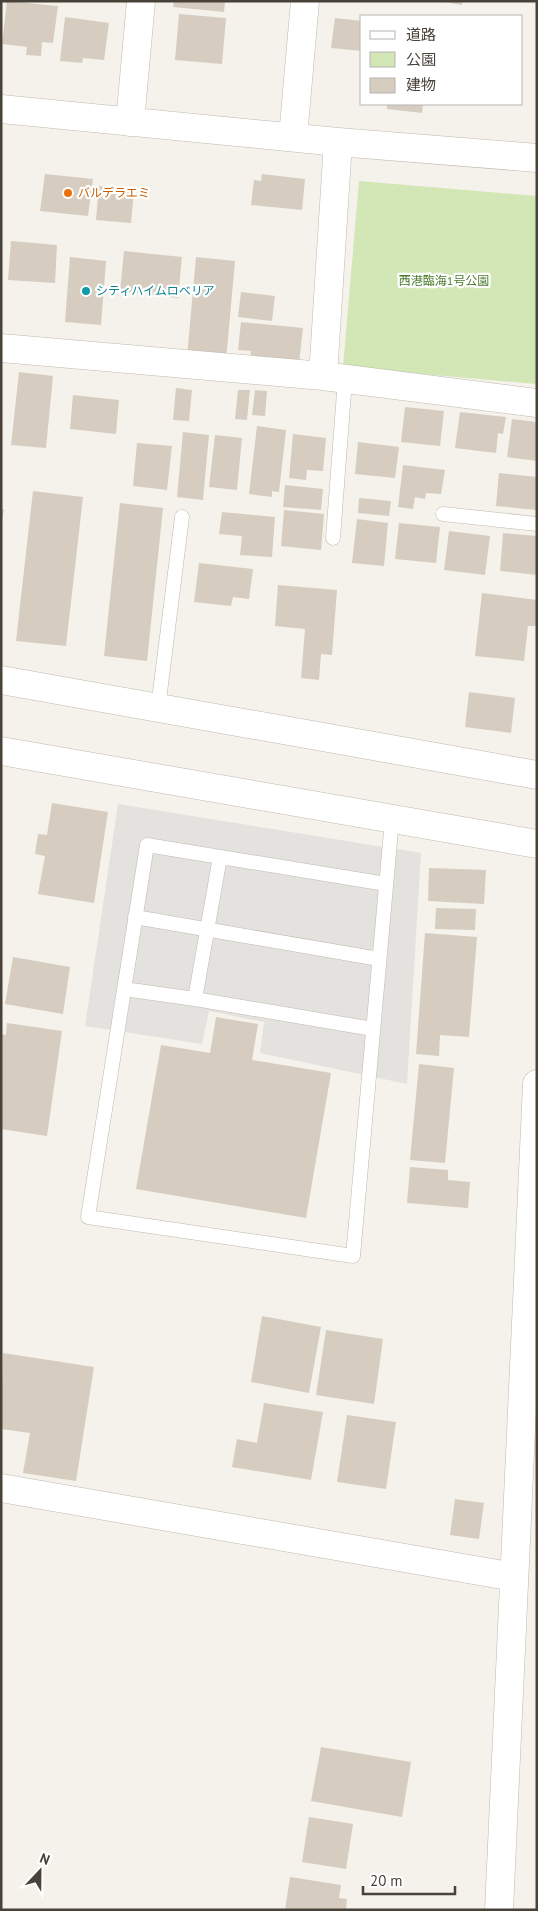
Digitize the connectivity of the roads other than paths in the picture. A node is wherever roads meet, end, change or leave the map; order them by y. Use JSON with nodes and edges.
{"nodes":[{"id":1,"x":141,"y":1,"type":"edge"},
{"id":2,"x":305,"y":1,"type":"edge"},
{"id":3,"x":1,"y":109,"type":"edge"},
{"id":4,"x":130,"y":122,"type":"junction"},
{"id":5,"x":292,"y":137,"type":"junction"},
{"id":6,"x":338,"y":142,"type":"junction"},
{"id":7,"x":537,"y":158,"type":"edge"},
{"id":8,"x":1,"y":348,"type":"edge"},
{"id":9,"x":334,"y":378,"type":"junction"},
{"id":10,"x":537,"y":403,"type":"edge"},
{"id":11,"x":444,"y":514,"type":"dead end"},
{"id":12,"x":182,"y":517,"type":"dead end"},
{"id":13,"x":537,"y":524,"type":"edge"},
{"id":14,"x":333,"y":538,"type":"dead end"},
{"id":15,"x":1,"y":680,"type":"edge"},
{"id":16,"x":158,"y":708,"type":"junction"},
{"id":17,"x":1,"y":751,"type":"edge"},
{"id":18,"x":537,"y":775,"type":"edge"},
{"id":19,"x":392,"y":819,"type":"junction"},
{"id":20,"x":537,"y":844,"type":"edge"},
{"id":21,"x":220,"y":857,"type":"junction"},
{"id":22,"x":386,"y":884,"type":"junction"},
{"id":23,"x":136,"y":917,"type":"junction"},
{"id":24,"x":208,"y":929,"type":"junction"},
{"id":25,"x":379,"y":959,"type":"junction"},
{"id":26,"x":124,"y":990,"type":"junction"},
{"id":27,"x":195,"y":999,"type":"junction"},
{"id":28,"x":373,"y":1029,"type":"junction"},
{"id":29,"x":537,"y":1084,"type":"edge"},
{"id":30,"x":1,"y":1488,"type":"edge"},
{"id":31,"x":514,"y":1577,"type":"junction"},
{"id":32,"x":499,"y":1910,"type":"edge"}],
"edges":[{"from":1,"to":4,"type":"street"},
{"from":2,"to":5,"type":"street"},
{"from":3,"to":4,"type":"street"},
{"from":4,"to":5,"type":"street"},
{"from":5,"to":6,"type":"street"},
{"from":6,"to":7,"type":"street"},
{"from":6,"to":9,"type":"street"},
{"from":8,"to":9,"type":"street"},
{"from":9,"to":10,"type":"street"},
{"from":9,"to":14,"type":"lane"},
{"from":11,"to":13,"type":"lane"},
{"from":12,"to":16,"type":"lane"},
{"from":15,"to":16,"type":"street"},
{"from":16,"to":18,"type":"street"},
{"from":17,"to":19,"type":"street"},
{"from":19,"to":20,"type":"street"},
{"from":19,"to":22,"type":"lane"},
{"from":21,"to":22,"type":"lane"},
{"from":21,"to":23,"type":"lane"},
{"from":21,"to":24,"type":"lane"},
{"from":22,"to":25,"type":"lane"},
{"from":23,"to":24,"type":"lane"},
{"from":23,"to":26,"type":"lane"},
{"from":24,"to":25,"type":"lane"},
{"from":24,"to":27,"type":"lane"},
{"from":25,"to":28,"type":"lane"},
{"from":26,"to":27,"type":"lane"},
{"from":26,"to":28,"type":"lane"},
{"from":27,"to":28,"type":"lane"},
{"from":29,"to":31,"type":"street"},
{"from":30,"to":31,"type":"street"},
{"from":31,"to":32,"type":"street"}]}
